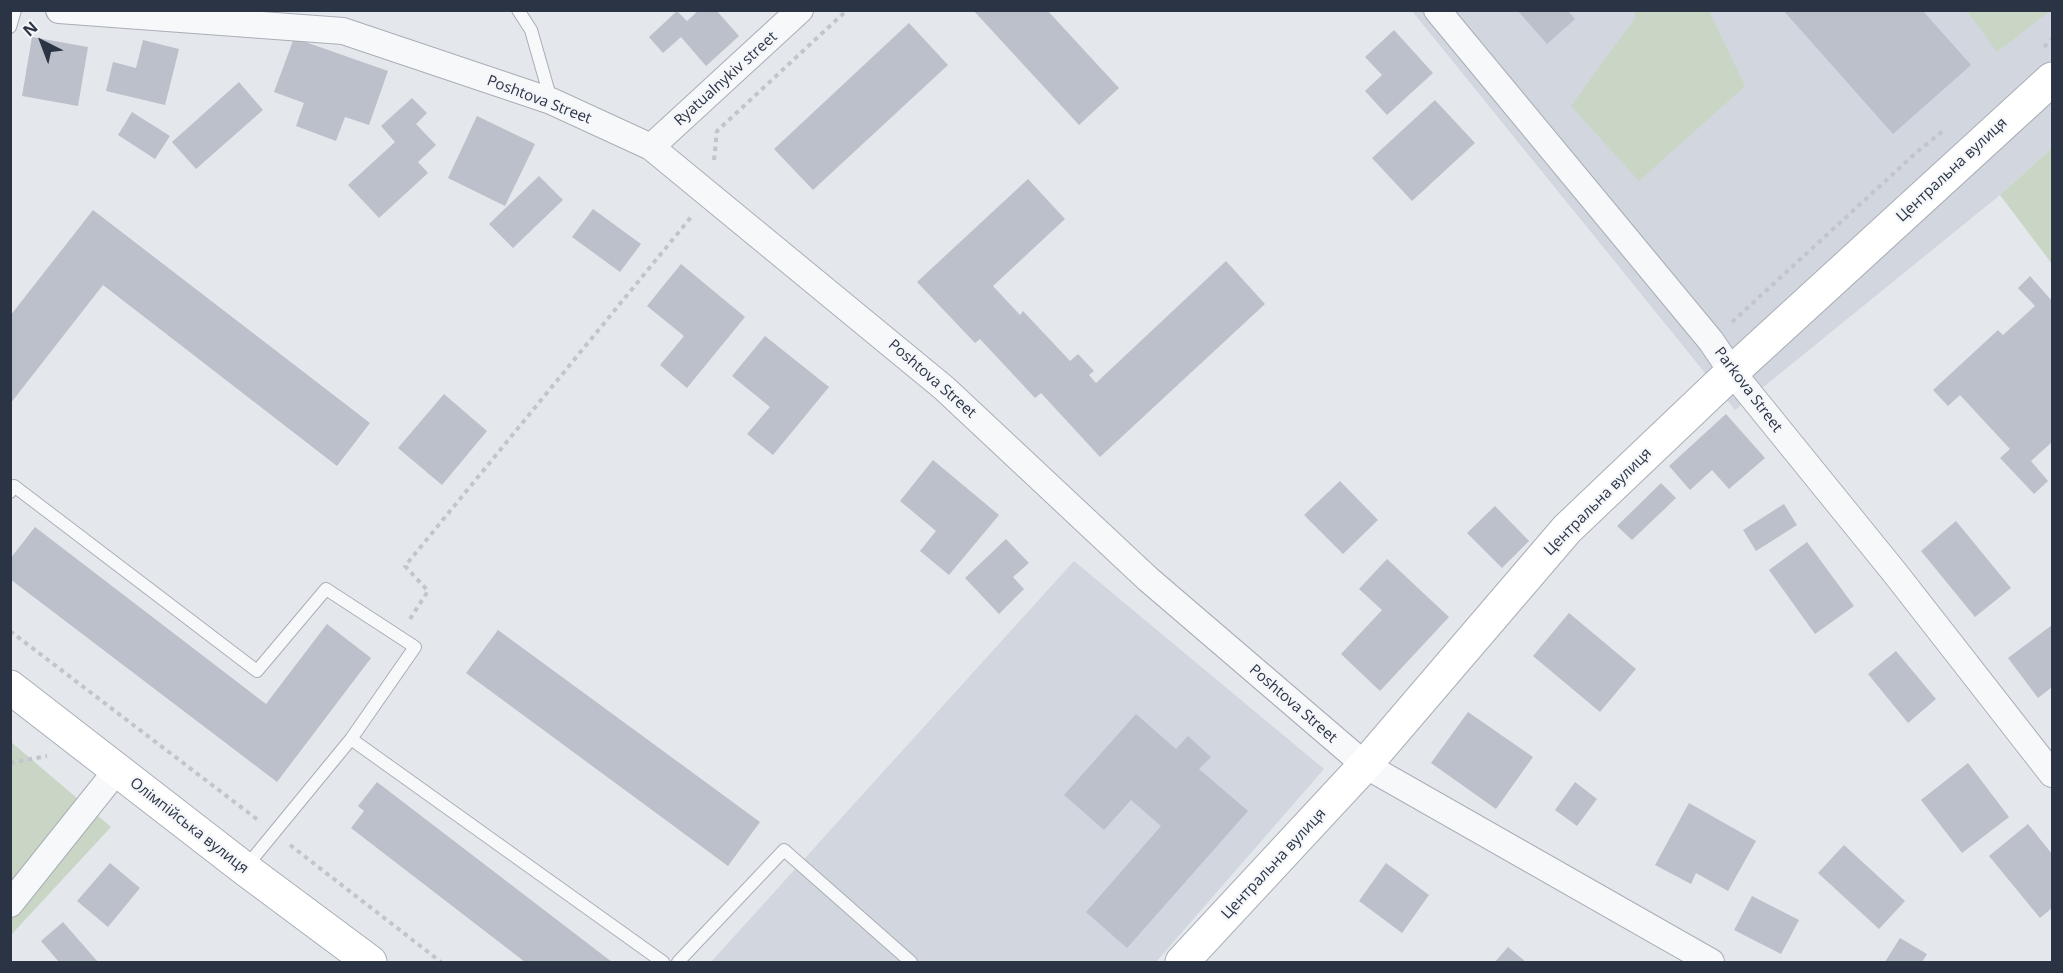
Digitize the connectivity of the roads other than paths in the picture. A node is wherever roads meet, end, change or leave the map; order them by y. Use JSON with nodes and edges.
{"nodes":[{"id":1,"x":15,"y":10,"type":"edge"},
{"id":2,"x":59,"y":10,"type":"edge"},
{"id":3,"x":518,"y":10,"type":"edge"},
{"id":4,"x":800,"y":10,"type":"edge"},
{"id":5,"x":1437,"y":10,"type":"edge"},
{"id":6,"x":10,"y":27,"type":"edge"},
{"id":7,"x":2052,"y":80,"type":"edge"},
{"id":8,"x":551,"y":101,"type":"junction"},
{"id":9,"x":651,"y":147,"type":"junction"},
{"id":10,"x":1732,"y":372,"type":"junction"},
{"id":11,"x":10,"y":492,"type":"edge"},
{"id":12,"x":10,"y":687,"type":"edge"},
{"id":13,"x":351,"y":739,"type":"junction"},
{"id":14,"x":1365,"y":765,"type":"junction"},
{"id":15,"x":117,"y":770,"type":"junction"},
{"id":16,"x":2052,"y":774,"type":"edge"},
{"id":17,"x":245,"y":869,"type":"junction"},
{"id":18,"x":10,"y":904,"type":"edge"},
{"id":19,"x":370,"y":963,"type":"edge"},
{"id":20,"x":663,"y":963,"type":"edge"},
{"id":21,"x":678,"y":963,"type":"edge"},
{"id":22,"x":911,"y":963,"type":"edge"},
{"id":23,"x":1182,"y":963,"type":"edge"},
{"id":24,"x":1711,"y":963,"type":"edge"}],
"edges":[{"from":1,"to":6,"type":"lane"},
{"from":2,"to":8,"type":"street","name":"Poshtova Street"},
{"from":3,"to":8,"type":"lane"},
{"from":4,"to":9,"type":"street","name":"Ryatualnykiv street"},
{"from":5,"to":10,"type":"street","name":"Parkova Street"},
{"from":7,"to":10,"type":"street","name":"Центральна вулиця"},
{"from":8,"to":9,"type":"street","name":"Poshtova Street"},
{"from":9,"to":14,"type":"street","name":"Poshtova Street"},
{"from":10,"to":14,"type":"street","name":"Центральна вулиця"},
{"from":10,"to":16,"type":"street","name":"Parkova Street"},
{"from":11,"to":13,"type":"lane"},
{"from":12,"to":15,"type":"street","name":"Олімпійська вулиця"},
{"from":13,"to":17,"type":"lane"},
{"from":13,"to":20,"type":"lane"},
{"from":14,"to":23,"type":"street","name":"Центральна вулиця"},
{"from":14,"to":24,"type":"street","name":"Poshtova Street"},
{"from":15,"to":17,"type":"street","name":"Олімпійська вулиця"},
{"from":15,"to":18,"type":"street"},
{"from":17,"to":19,"type":"street","name":"Олімпійська вулиця"},
{"from":21,"to":22,"type":"lane"}]}
